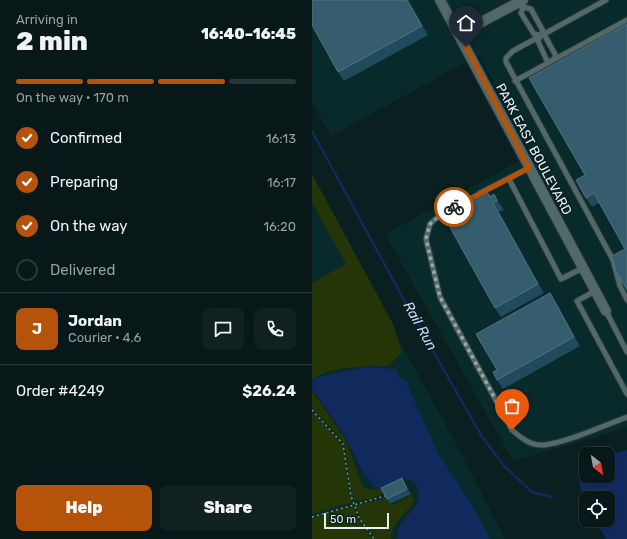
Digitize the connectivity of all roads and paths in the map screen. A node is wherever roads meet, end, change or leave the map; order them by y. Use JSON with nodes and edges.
{"nodes":[{"id":1,"x":440,"y":0,"type":"edge"},
{"id":2,"x":606,"y":0,"type":"edge"},
{"id":3,"x":522,"y":3,"type":"edge"},
{"id":4,"x":627,"y":20,"type":"edge"},
{"id":5,"x":459,"y":34,"type":"junction"},
{"id":6,"x":540,"y":36,"type":"junction"},
{"id":7,"x":552,"y":61,"type":"junction"},
{"id":8,"x":515,"y":81,"type":"junction"},
{"id":9,"x":529,"y":168,"type":"junction"},
{"id":10,"x":509,"y":179,"type":"junction"},
{"id":11,"x":474,"y":197,"type":"edge"},
{"id":12,"x":454,"y":207,"type":"edge"},
{"id":13,"x":583,"y":268,"type":"junction"},
{"id":14,"x":595,"y":291,"type":"junction"},
{"id":15,"x":627,"y":300,"type":"edge"},
{"id":16,"x":606,"y":311,"type":"joint"},
{"id":17,"x":627,"y":352,"type":"edge"},
{"id":18,"x":627,"y":394,"type":"edge"},
{"id":19,"x":312,"y":410,"type":"edge"},
{"id":20,"x":627,"y":417,"type":"edge"},
{"id":21,"x":385,"y":496,"type":"edge"},
{"id":22,"x":354,"y":504,"type":"junction"},
{"id":23,"x":312,"y":517,"type":"edge"},
{"id":24,"x":374,"y":539,"type":"edge"}],
"edges":[{"from":1,"to":5,"type":"street","name":"PARK EAST BOULEVARD"},
{"from":2,"to":6,"type":"lane"},
{"from":3,"to":5,"type":"street"},
{"from":3,"to":6,"type":"lane"},
{"from":3,"to":6,"type":"lane"},
{"from":4,"to":7,"type":"lane"},
{"from":5,"to":9,"type":"street","name":"PARK EAST BOULEVARD"},
{"from":6,"to":7,"type":"lane"},
{"from":6,"to":7,"type":"lane"},
{"from":6,"to":8,"type":"lane"},
{"from":7,"to":8,"type":"lane"},
{"from":8,"to":15,"type":"lane"},
{"from":9,"to":10,"type":"lane"},
{"from":9,"to":13,"type":"street","name":"PARK EAST BOULEVARD"},
{"from":10,"to":11,"type":"lane"},
{"from":10,"to":13,"type":"lane"},
{"from":12,"to":20,"type":"lane"},
{"from":13,"to":14,"type":"street","name":"PARK EAST BOULEVARD"},
{"from":14,"to":16,"type":"street","name":"PARK EAST BOULEVARD"},
{"from":14,"to":18,"type":"lane"},
{"from":16,"to":17,"type":"lane"},
{"from":19,"to":22,"type":"path"},
{"from":21,"to":22,"type":"path"},
{"from":22,"to":23,"type":"path"},
{"from":22,"to":24,"type":"path"}]}
